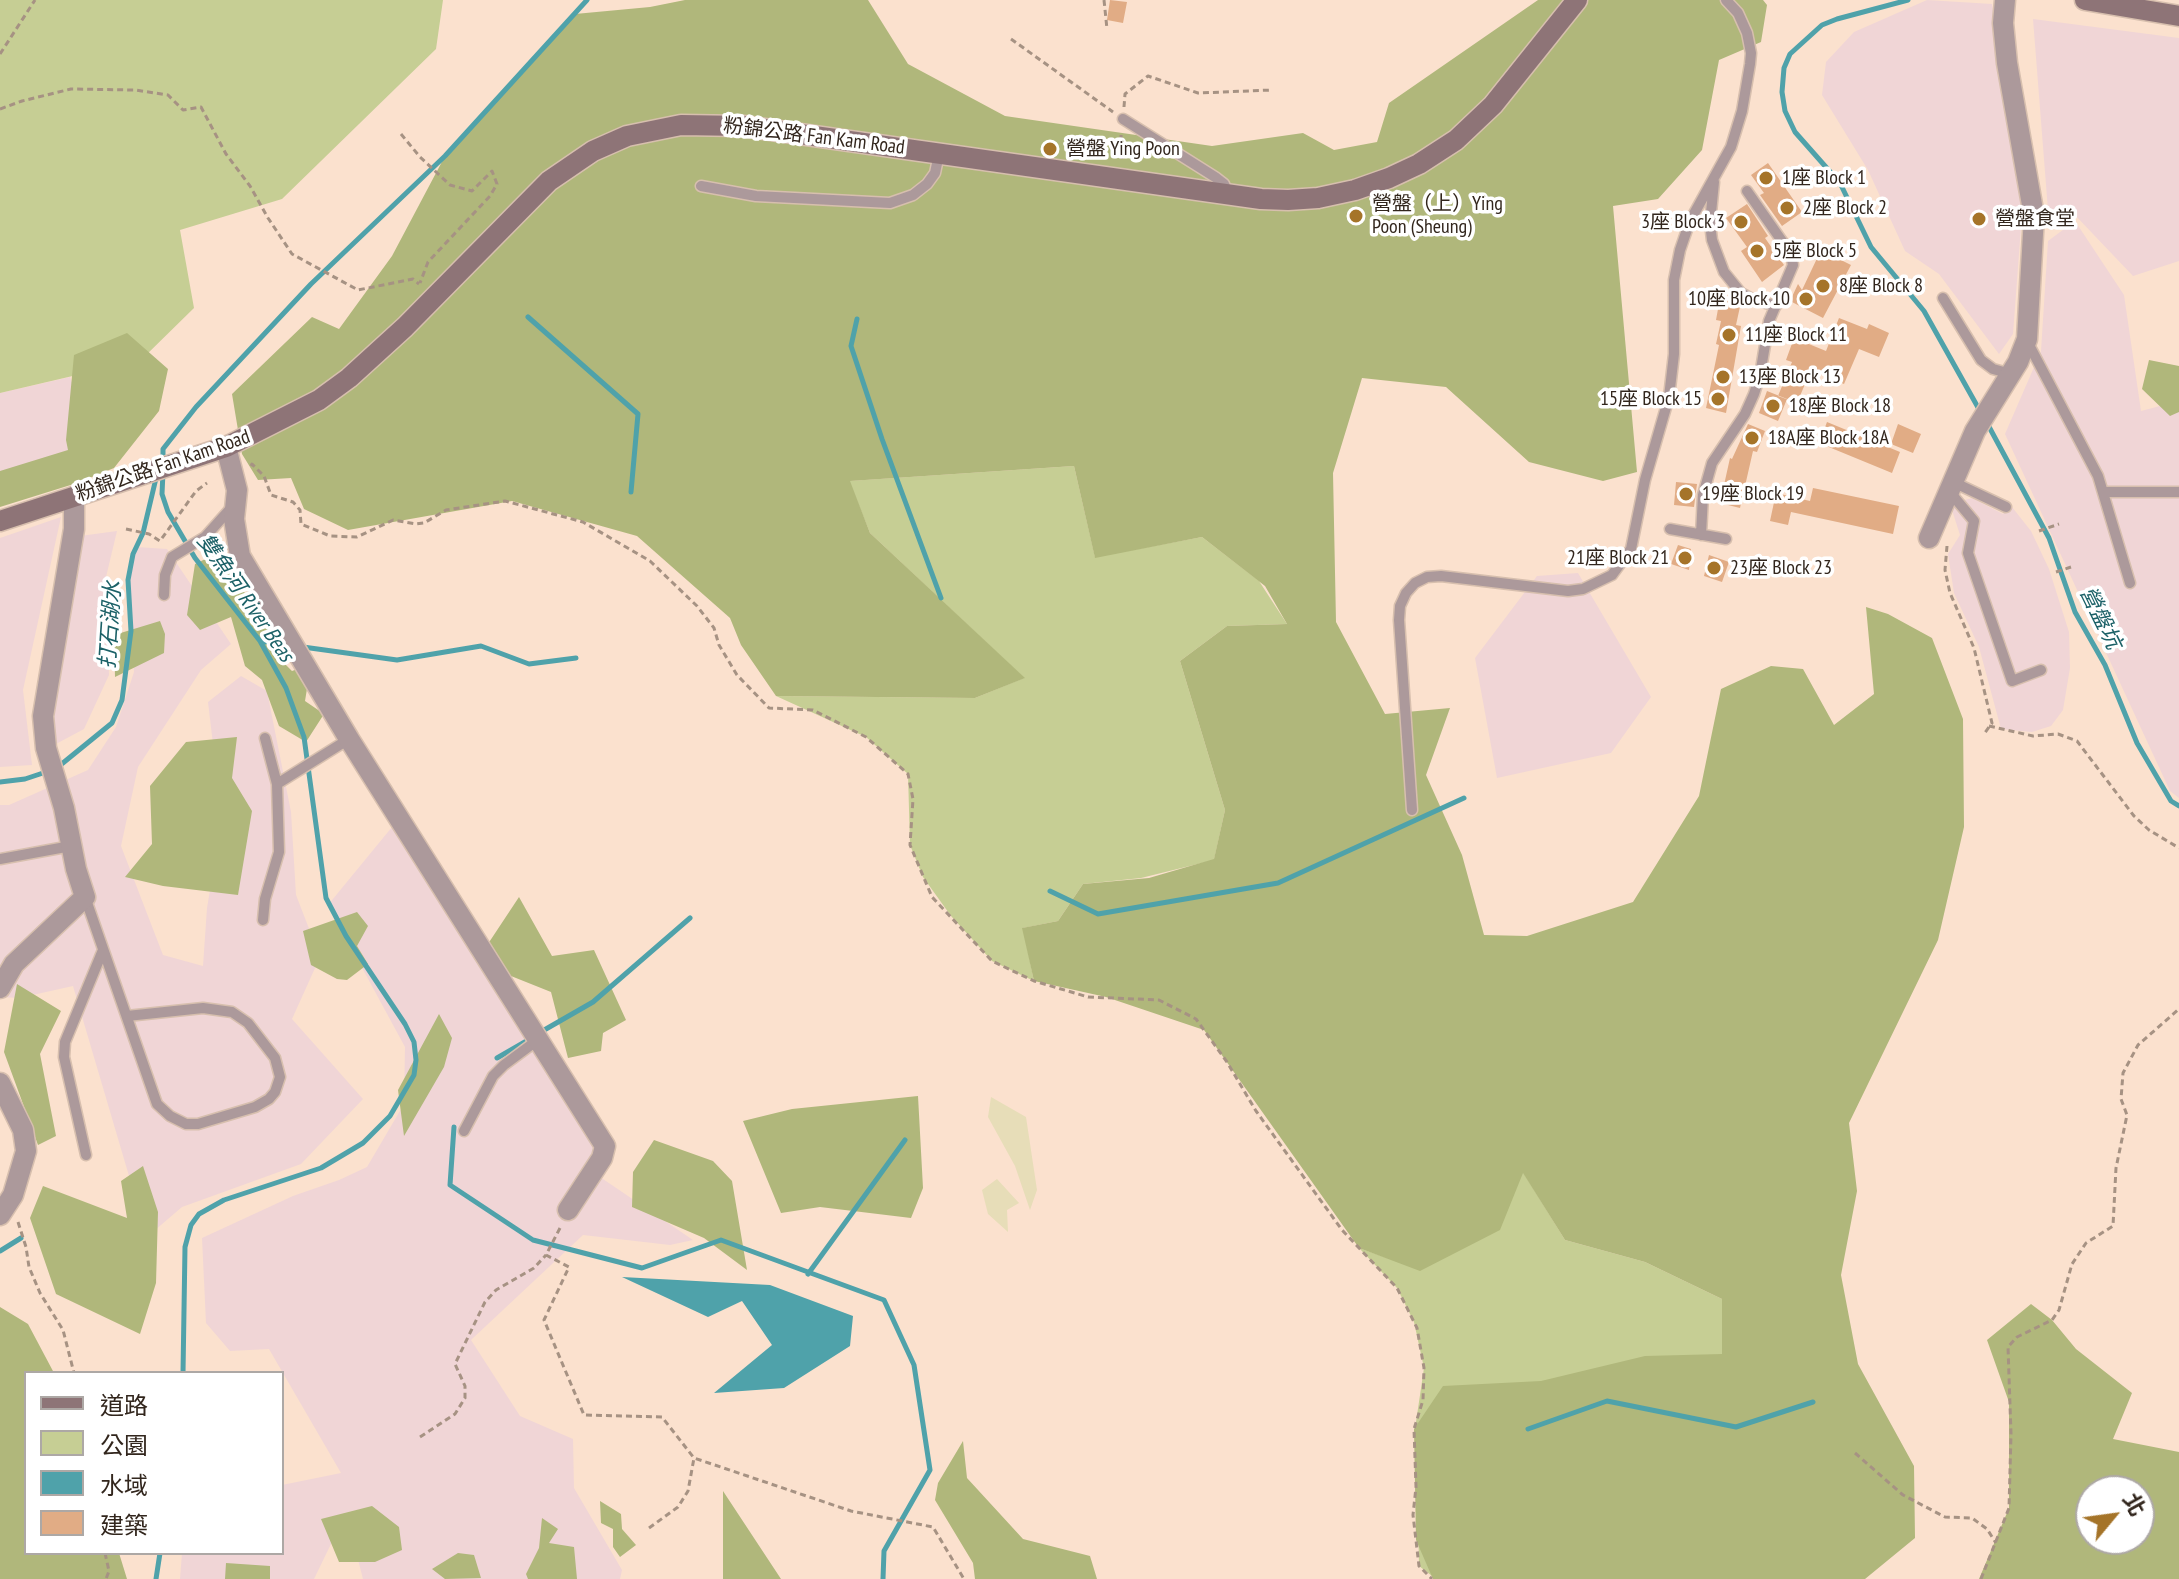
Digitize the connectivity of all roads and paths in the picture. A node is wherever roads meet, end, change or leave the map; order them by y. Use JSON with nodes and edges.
{"nodes":[{"id":1,"x":35,"y":0,"type":"edge"},
{"id":2,"x":1104,"y":0,"type":"edge"},
{"id":3,"x":1577,"y":0,"type":"edge"},
{"id":4,"x":1726,"y":0,"type":"edge"},
{"id":5,"x":2005,"y":0,"type":"edge"},
{"id":6,"x":2085,"y":0,"type":"edge"},
{"id":7,"x":2179,"y":16,"type":"edge"},
{"id":8,"x":1107,"y":29,"type":"dead end"},
{"id":9,"x":1011,"y":39,"type":"dead end"},
{"id":10,"x":0,"y":54,"type":"edge"},
{"id":11,"x":1272,"y":90,"type":"dead end"},
{"id":12,"x":0,"y":109,"type":"edge"},
{"id":13,"x":1123,"y":119,"type":"junction"},
{"id":14,"x":1121,"y":133,"type":"dead end"},
{"id":15,"x":401,"y":134,"type":"dead end"},
{"id":16,"x":939,"y":154,"type":"junction"},
{"id":17,"x":1122,"y":163,"type":"dead end"},
{"id":18,"x":1714,"y":180,"type":"junction"},
{"id":19,"x":701,"y":186,"type":"dead end"},
{"id":20,"x":1747,"y":191,"type":"dead end"},
{"id":21,"x":1228,"y":194,"type":"junction"},
{"id":22,"x":1943,"y":298,"type":"dead end"},
{"id":23,"x":1776,"y":306,"type":"junction"},
{"id":24,"x":2027,"y":339,"type":"junction"},
{"id":25,"x":2014,"y":368,"type":"junction"},
{"id":26,"x":226,"y":447,"type":"junction"},
{"id":27,"x":207,"y":483,"type":"dead end"},
{"id":28,"x":1951,"y":486,"type":"junction"},
{"id":29,"x":2104,"y":492,"type":"junction"},
{"id":30,"x":2179,"y":492,"type":"edge"},
{"id":31,"x":74,"y":497,"type":"junction"},
{"id":32,"x":238,"y":500,"type":"junction"},
{"id":33,"x":2006,"y":507,"type":"dead end"},
{"id":34,"x":0,"y":521,"type":"edge"},
{"id":35,"x":2059,"y":524,"type":"dead end"},
{"id":36,"x":126,"y":529,"type":"dead end"},
{"id":37,"x":1670,"y":529,"type":"dead end"},
{"id":38,"x":2039,"y":531,"type":"dead end"},
{"id":39,"x":1701,"y":535,"type":"junction"},
{"id":40,"x":1726,"y":539,"type":"dead end"},
{"id":41,"x":1938,"y":541,"type":"joint"},
{"id":42,"x":2071,"y":567,"type":"dead end"},
{"id":43,"x":2056,"y":572,"type":"dead end"},
{"id":44,"x":2130,"y":583,"type":"dead end"},
{"id":45,"x":164,"y":595,"type":"dead end"},
{"id":46,"x":2041,"y":670,"type":"dead end"},
{"id":47,"x":1989,"y":726,"type":"junction"},
{"id":48,"x":1984,"y":734,"type":"dead end"},
{"id":49,"x":265,"y":738,"type":"dead end"},
{"id":50,"x":349,"y":739,"type":"junction"},
{"id":51,"x":277,"y":784,"type":"junction"},
{"id":52,"x":1412,"y":810,"type":"dead end"},
{"id":53,"x":71,"y":846,"type":"junction"},
{"id":54,"x":2179,"y":848,"type":"edge"},
{"id":55,"x":0,"y":859,"type":"edge"},
{"id":56,"x":85,"y":897,"type":"junction"},
{"id":57,"x":263,"y":920,"type":"dead end"},
{"id":58,"x":103,"y":950,"type":"junction"},
{"id":59,"x":0,"y":988,"type":"edge"},
{"id":60,"x":2179,"y":1009,"type":"edge"},
{"id":61,"x":127,"y":1016,"type":"junction"},
{"id":62,"x":539,"y":1039,"type":"junction"},
{"id":63,"x":0,"y":1083,"type":"edge"},
{"id":64,"x":464,"y":1131,"type":"dead end"},
{"id":65,"x":86,"y":1155,"type":"dead end"},
{"id":66,"x":13,"y":1195,"type":"junction"},
{"id":67,"x":568,"y":1210,"type":"joint"},
{"id":68,"x":0,"y":1215,"type":"edge"},
{"id":69,"x":546,"y":1255,"type":"junction"},
{"id":70,"x":73,"y":1371,"type":"edge"},
{"id":71,"x":420,"y":1437,"type":"dead end"},
{"id":72,"x":1855,"y":1453,"type":"dead end"},
{"id":73,"x":694,"y":1458,"type":"junction"},
{"id":74,"x":649,"y":1528,"type":"dead end"},
{"id":75,"x":1996,"y":1543,"type":"junction"},
{"id":76,"x":105,"y":1555,"type":"edge"},
{"id":77,"x":106,"y":1579,"type":"edge"},
{"id":78,"x":964,"y":1579,"type":"edge"},
{"id":79,"x":1432,"y":1579,"type":"edge"},
{"id":80,"x":1981,"y":1579,"type":"edge"}],
"edges":[{"from":1,"to":10,"type":"path"},
{"from":2,"to":8,"type":"path"},
{"from":3,"to":21,"type":"main road","name":"粉錦公路 Fan Kam Road"},
{"from":4,"to":18,"type":"lane"},
{"from":5,"to":24,"type":"street"},
{"from":6,"to":7,"type":"main road"},
{"from":9,"to":13,"type":"path"},
{"from":11,"to":13,"type":"path"},
{"from":12,"to":15,"type":"path"},
{"from":13,"to":21,"type":"lane"},
{"from":14,"to":17,"type":"path"},
{"from":16,"to":19,"type":"lane"},
{"from":16,"to":21,"type":"main road","name":"粉錦公路 Fan Kam Road"},
{"from":16,"to":26,"type":"main road","name":"粉錦公路 Fan Kam Road"},
{"from":18,"to":23,"type":"lane"},
{"from":18,"to":52,"type":"lane"},
{"from":20,"to":23,"type":"lane"},
{"from":22,"to":25,"type":"lane"},
{"from":23,"to":39,"type":"lane"},
{"from":24,"to":25,"type":"street"},
{"from":24,"to":29,"type":"lane"},
{"from":25,"to":28,"type":"street"},
{"from":26,"to":31,"type":"main road","name":"粉錦公路 Fan Kam Road"},
{"from":26,"to":32,"type":"street"},
{"from":27,"to":36,"type":"path"},
{"from":28,"to":33,"type":"lane"},
{"from":28,"to":41,"type":"street"},
{"from":28,"to":46,"type":"lane"},
{"from":29,"to":30,"type":"lane"},
{"from":29,"to":44,"type":"lane"},
{"from":31,"to":34,"type":"main road","name":"粉錦公路 Fan Kam Road"},
{"from":31,"to":53,"type":"street"},
{"from":32,"to":45,"type":"lane"},
{"from":32,"to":50,"type":"street"},
{"from":32,"to":79,"type":"path"},
{"from":35,"to":38,"type":"path"},
{"from":37,"to":39,"type":"lane"},
{"from":39,"to":40,"type":"lane"},
{"from":41,"to":47,"type":"path"},
{"from":42,"to":43,"type":"path"},
{"from":47,"to":48,"type":"path"},
{"from":47,"to":54,"type":"path"},
{"from":49,"to":51,"type":"lane"},
{"from":50,"to":51,"type":"lane"},
{"from":50,"to":62,"type":"street"},
{"from":51,"to":57,"type":"lane"},
{"from":53,"to":55,"type":"lane"},
{"from":53,"to":56,"type":"street"},
{"from":56,"to":58,"type":"lane"},
{"from":56,"to":59,"type":"street"},
{"from":58,"to":61,"type":"lane"},
{"from":58,"to":65,"type":"lane"},
{"from":60,"to":75,"type":"path"},
{"from":61,"to":61,"type":"lane"},
{"from":62,"to":64,"type":"lane"},
{"from":62,"to":67,"type":"street"},
{"from":63,"to":66,"type":"street"},
{"from":66,"to":68,"type":"street"},
{"from":66,"to":70,"type":"path"},
{"from":67,"to":69,"type":"path"},
{"from":69,"to":71,"type":"path"},
{"from":69,"to":73,"type":"path"},
{"from":72,"to":75,"type":"path"},
{"from":73,"to":74,"type":"path"},
{"from":73,"to":78,"type":"path"},
{"from":75,"to":80,"type":"path"},
{"from":76,"to":77,"type":"path"}]}
